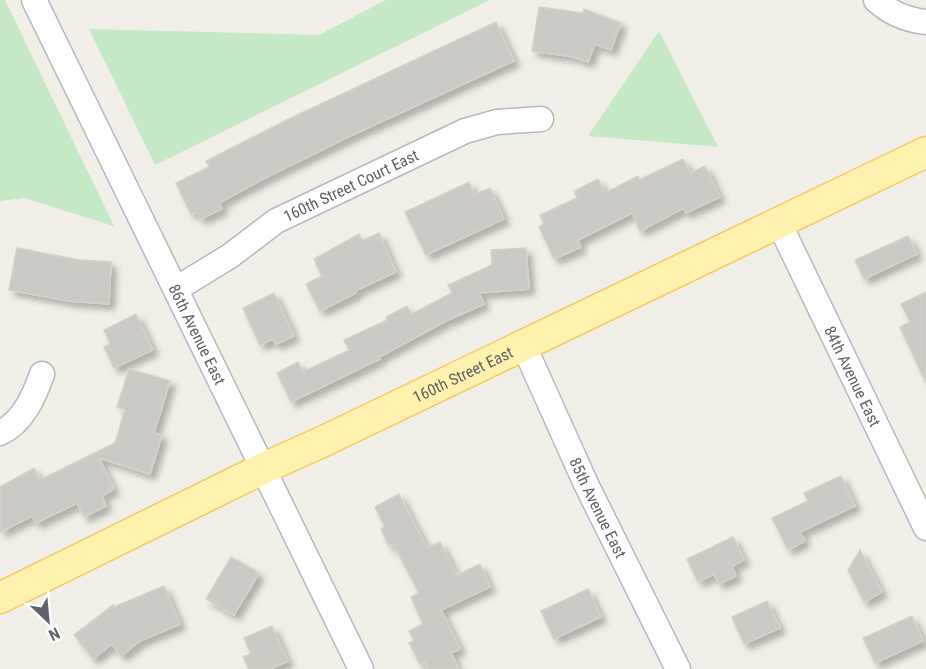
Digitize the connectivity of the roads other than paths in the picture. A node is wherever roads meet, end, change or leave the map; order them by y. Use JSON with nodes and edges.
{"nodes":[{"id":1,"x":34,"y":0,"type":"edge"},
{"id":2,"x":876,"y":0,"type":"edge"},
{"id":3,"x":926,"y":22,"type":"edge"},
{"id":4,"x":541,"y":119,"type":"dead end"},
{"id":5,"x":926,"y":152,"type":"edge"},
{"id":6,"x":779,"y":223,"type":"junction"},
{"id":7,"x":176,"y":289,"type":"junction"},
{"id":8,"x":523,"y":344,"type":"junction"},
{"id":9,"x":42,"y":374,"type":"dead end"},
{"id":10,"x":0,"y":433,"type":"edge"},
{"id":11,"x":264,"y":468,"type":"junction"},
{"id":12,"x":926,"y":528,"type":"edge"},
{"id":13,"x":0,"y":598,"type":"edge"},
{"id":14,"x":361,"y":669,"type":"edge"},
{"id":15,"x":678,"y":669,"type":"edge"}],
"edges":[{"from":1,"to":7,"type":"street","name":"86th Avenue East"},
{"from":2,"to":3,"type":"street"},
{"from":4,"to":7,"type":"street","name":"160th Street Court East"},
{"from":5,"to":6,"type":"main road","name":"160th Street East"},
{"from":6,"to":8,"type":"main road","name":"160th Street East"},
{"from":6,"to":12,"type":"street","name":"84th Avenue East"},
{"from":7,"to":11,"type":"street","name":"86th Avenue East"},
{"from":8,"to":11,"type":"main road","name":"160th Street East"},
{"from":8,"to":15,"type":"street","name":"85th Avenue East"},
{"from":9,"to":10,"type":"street"},
{"from":11,"to":13,"type":"main road","name":"160th Street East"},
{"from":11,"to":14,"type":"street","name":"86th Avenue East"}]}
